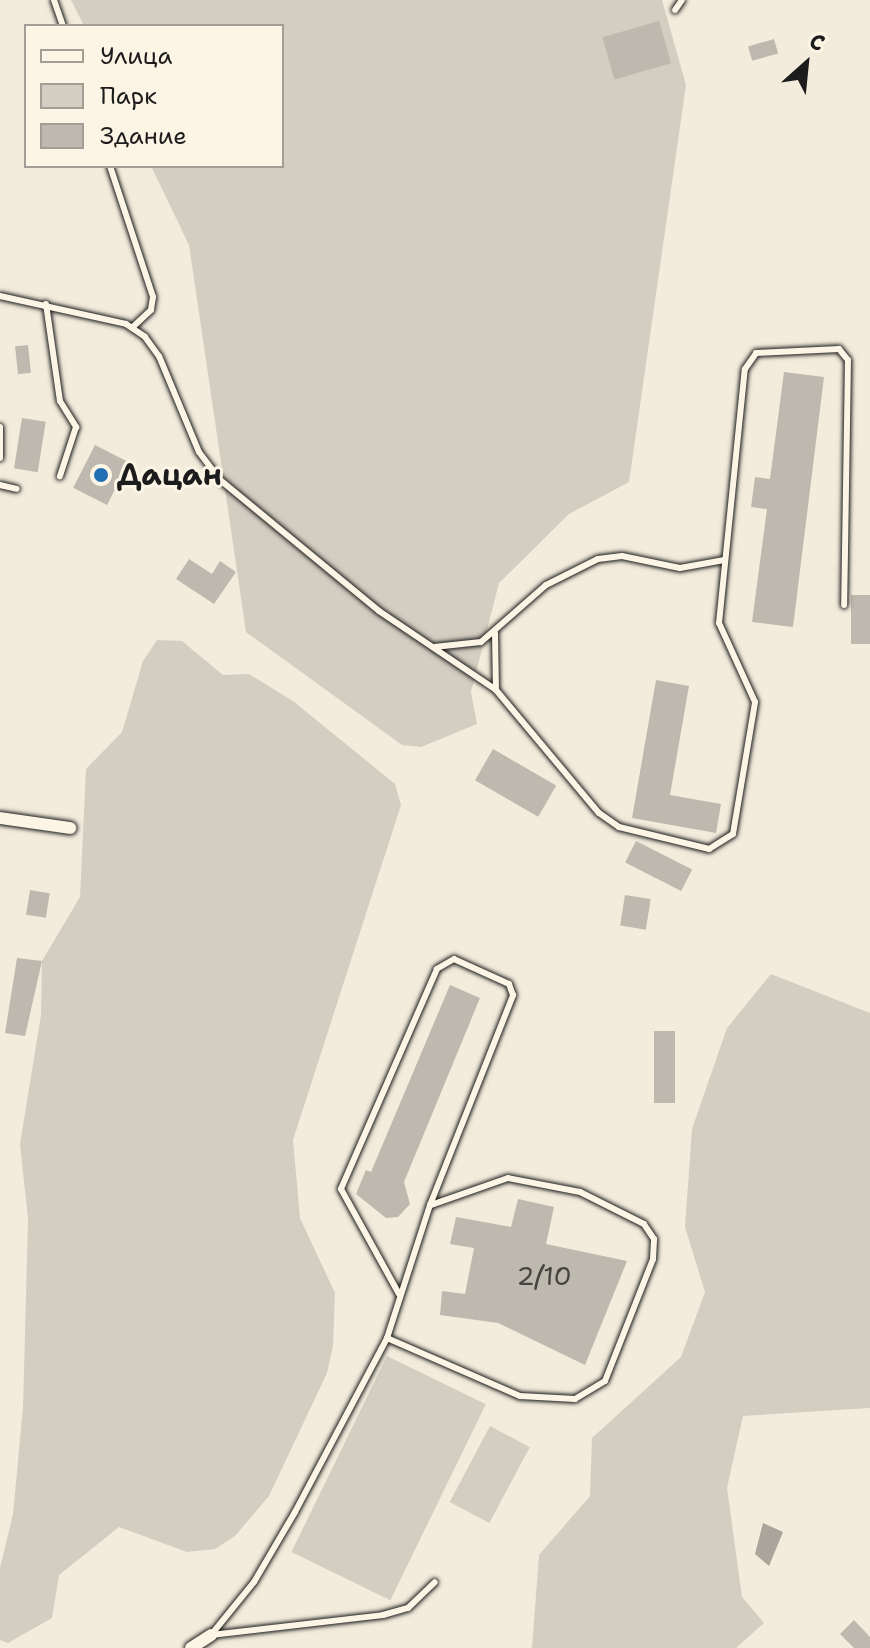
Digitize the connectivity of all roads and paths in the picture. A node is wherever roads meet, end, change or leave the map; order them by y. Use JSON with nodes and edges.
{"nodes":[{"id":1,"x":54,"y":0,"type":"edge"},
{"id":2,"x":682,"y":0,"type":"edge"},
{"id":3,"x":675,"y":10,"type":"dead end"},
{"id":4,"x":62,"y":24,"type":"edge"},
{"id":5,"x":111,"y":168,"type":"edge"},
{"id":6,"x":0,"y":296,"type":"edge"},
{"id":7,"x":46,"y":304,"type":"junction"},
{"id":8,"x":132,"y":328,"type":"junction"},
{"id":9,"x":0,"y":427,"type":"edge"},
{"id":10,"x":0,"y":458,"type":"edge"},
{"id":11,"x":60,"y":476,"type":"dead end"},
{"id":12,"x":0,"y":485,"type":"edge"},
{"id":13,"x":17,"y":489,"type":"dead end"},
{"id":14,"x":724,"y":560,"type":"junction"},
{"id":15,"x":844,"y":605,"type":"dead end"},
{"id":16,"x":495,"y":633,"type":"junction"},
{"id":17,"x":430,"y":646,"type":"junction"},
{"id":18,"x":496,"y":690,"type":"junction"},
{"id":19,"x":0,"y":818,"type":"edge"},
{"id":20,"x":70,"y":828,"type":"dead end"},
{"id":21,"x":430,"y":1205,"type":"junction"},
{"id":22,"x":399,"y":1294,"type":"junction"},
{"id":23,"x":387,"y":1338,"type":"junction"},
{"id":24,"x":435,"y":1582,"type":"dead end"},
{"id":25,"x":211,"y":1635,"type":"junction"},
{"id":26,"x":191,"y":1648,"type":"edge"}],
"edges":[{"from":1,"to":4,"type":"lane"},
{"from":2,"to":3,"type":"lane"},
{"from":5,"to":8,"type":"lane"},
{"from":6,"to":7,"type":"lane"},
{"from":7,"to":8,"type":"lane"},
{"from":7,"to":11,"type":"lane"},
{"from":8,"to":17,"type":"lane"},
{"from":9,"to":10,"type":"lane"},
{"from":12,"to":13,"type":"lane"},
{"from":14,"to":15,"type":"lane"},
{"from":14,"to":16,"type":"lane"},
{"from":14,"to":18,"type":"lane"},
{"from":16,"to":17,"type":"lane"},
{"from":16,"to":18,"type":"lane"},
{"from":17,"to":18,"type":"lane"},
{"from":19,"to":20,"type":"street"},
{"from":21,"to":22,"type":"lane"},
{"from":21,"to":22,"type":"lane"},
{"from":21,"to":23,"type":"lane"},
{"from":22,"to":23,"type":"lane"},
{"from":23,"to":25,"type":"lane"},
{"from":24,"to":25,"type":"lane"},
{"from":25,"to":26,"type":"street"}]}
